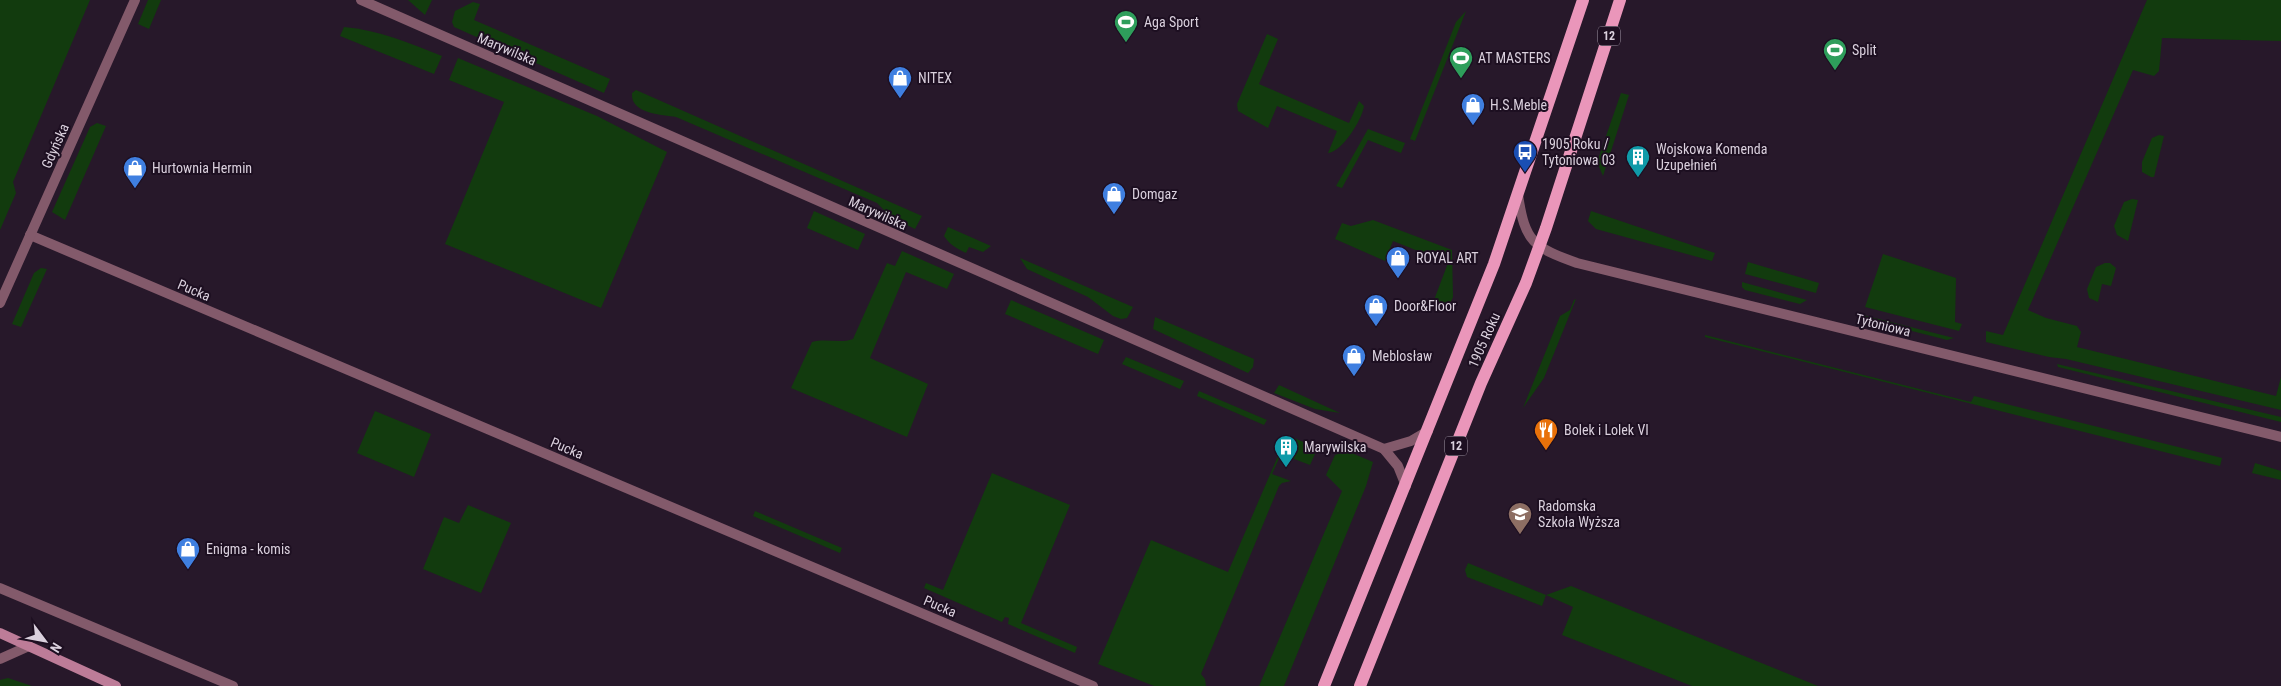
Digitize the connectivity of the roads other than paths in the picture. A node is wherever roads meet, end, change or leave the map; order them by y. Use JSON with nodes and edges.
{"nodes":[{"id":1,"x":135,"y":0,"type":"edge"},
{"id":2,"x":361,"y":0,"type":"edge"},
{"id":3,"x":1583,"y":0,"type":"edge"},
{"id":4,"x":1620,"y":0,"type":"edge"},
{"id":5,"x":1518,"y":194,"type":"junction"},
{"id":6,"x":30,"y":235,"type":"junction"},
{"id":7,"x":1539,"y":247,"type":"junction"},
{"id":8,"x":0,"y":303,"type":"edge"},
{"id":9,"x":1428,"y":431,"type":"junction"},
{"id":10,"x":2281,"y":437,"type":"edge"},
{"id":11,"x":1384,"y":449,"type":"junction"},
{"id":12,"x":1406,"y":486,"type":"junction"},
{"id":13,"x":0,"y":588,"type":"edge"},
{"id":14,"x":0,"y":633,"type":"edge"},
{"id":15,"x":29,"y":646,"type":"junction"},
{"id":16,"x":0,"y":659,"type":"edge"},
{"id":17,"x":116,"y":686,"type":"edge"},
{"id":18,"x":234,"y":686,"type":"edge"},
{"id":19,"x":1093,"y":686,"type":"edge"},
{"id":20,"x":1324,"y":686,"type":"edge"},
{"id":21,"x":1360,"y":686,"type":"edge"}],
"edges":[{"from":1,"to":6,"type":"street","name":"Gdyńska"},
{"from":2,"to":11,"type":"street","name":"Marywilska"},
{"from":3,"to":5,"type":"main road","name":"1905 Roku","number":"12"},
{"from":4,"to":7,"type":"main road","name":"1905 Roku","number":"12"},
{"from":5,"to":7,"type":"street","name":"Tytoniowa"},
{"from":5,"to":9,"type":"main road","name":"1905 Roku","number":"12"},
{"from":6,"to":8,"type":"street","name":"Gdyńska"},
{"from":6,"to":19,"type":"street","name":"Pucka"},
{"from":7,"to":10,"type":"street","name":"Tytoniowa"},
{"from":7,"to":21,"type":"main road","name":"1905 Roku","number":"12"},
{"from":9,"to":11,"type":"street"},
{"from":9,"to":12,"type":"main road","name":"1905 Roku","number":"12"},
{"from":11,"to":12,"type":"street","name":"Marywilska"},
{"from":12,"to":20,"type":"main road","name":"1905 Roku","number":"12"},
{"from":13,"to":18,"type":"street"},
{"from":14,"to":15,"type":"main road"},
{"from":15,"to":16,"type":"street"},
{"from":15,"to":17,"type":"main road"}]}
